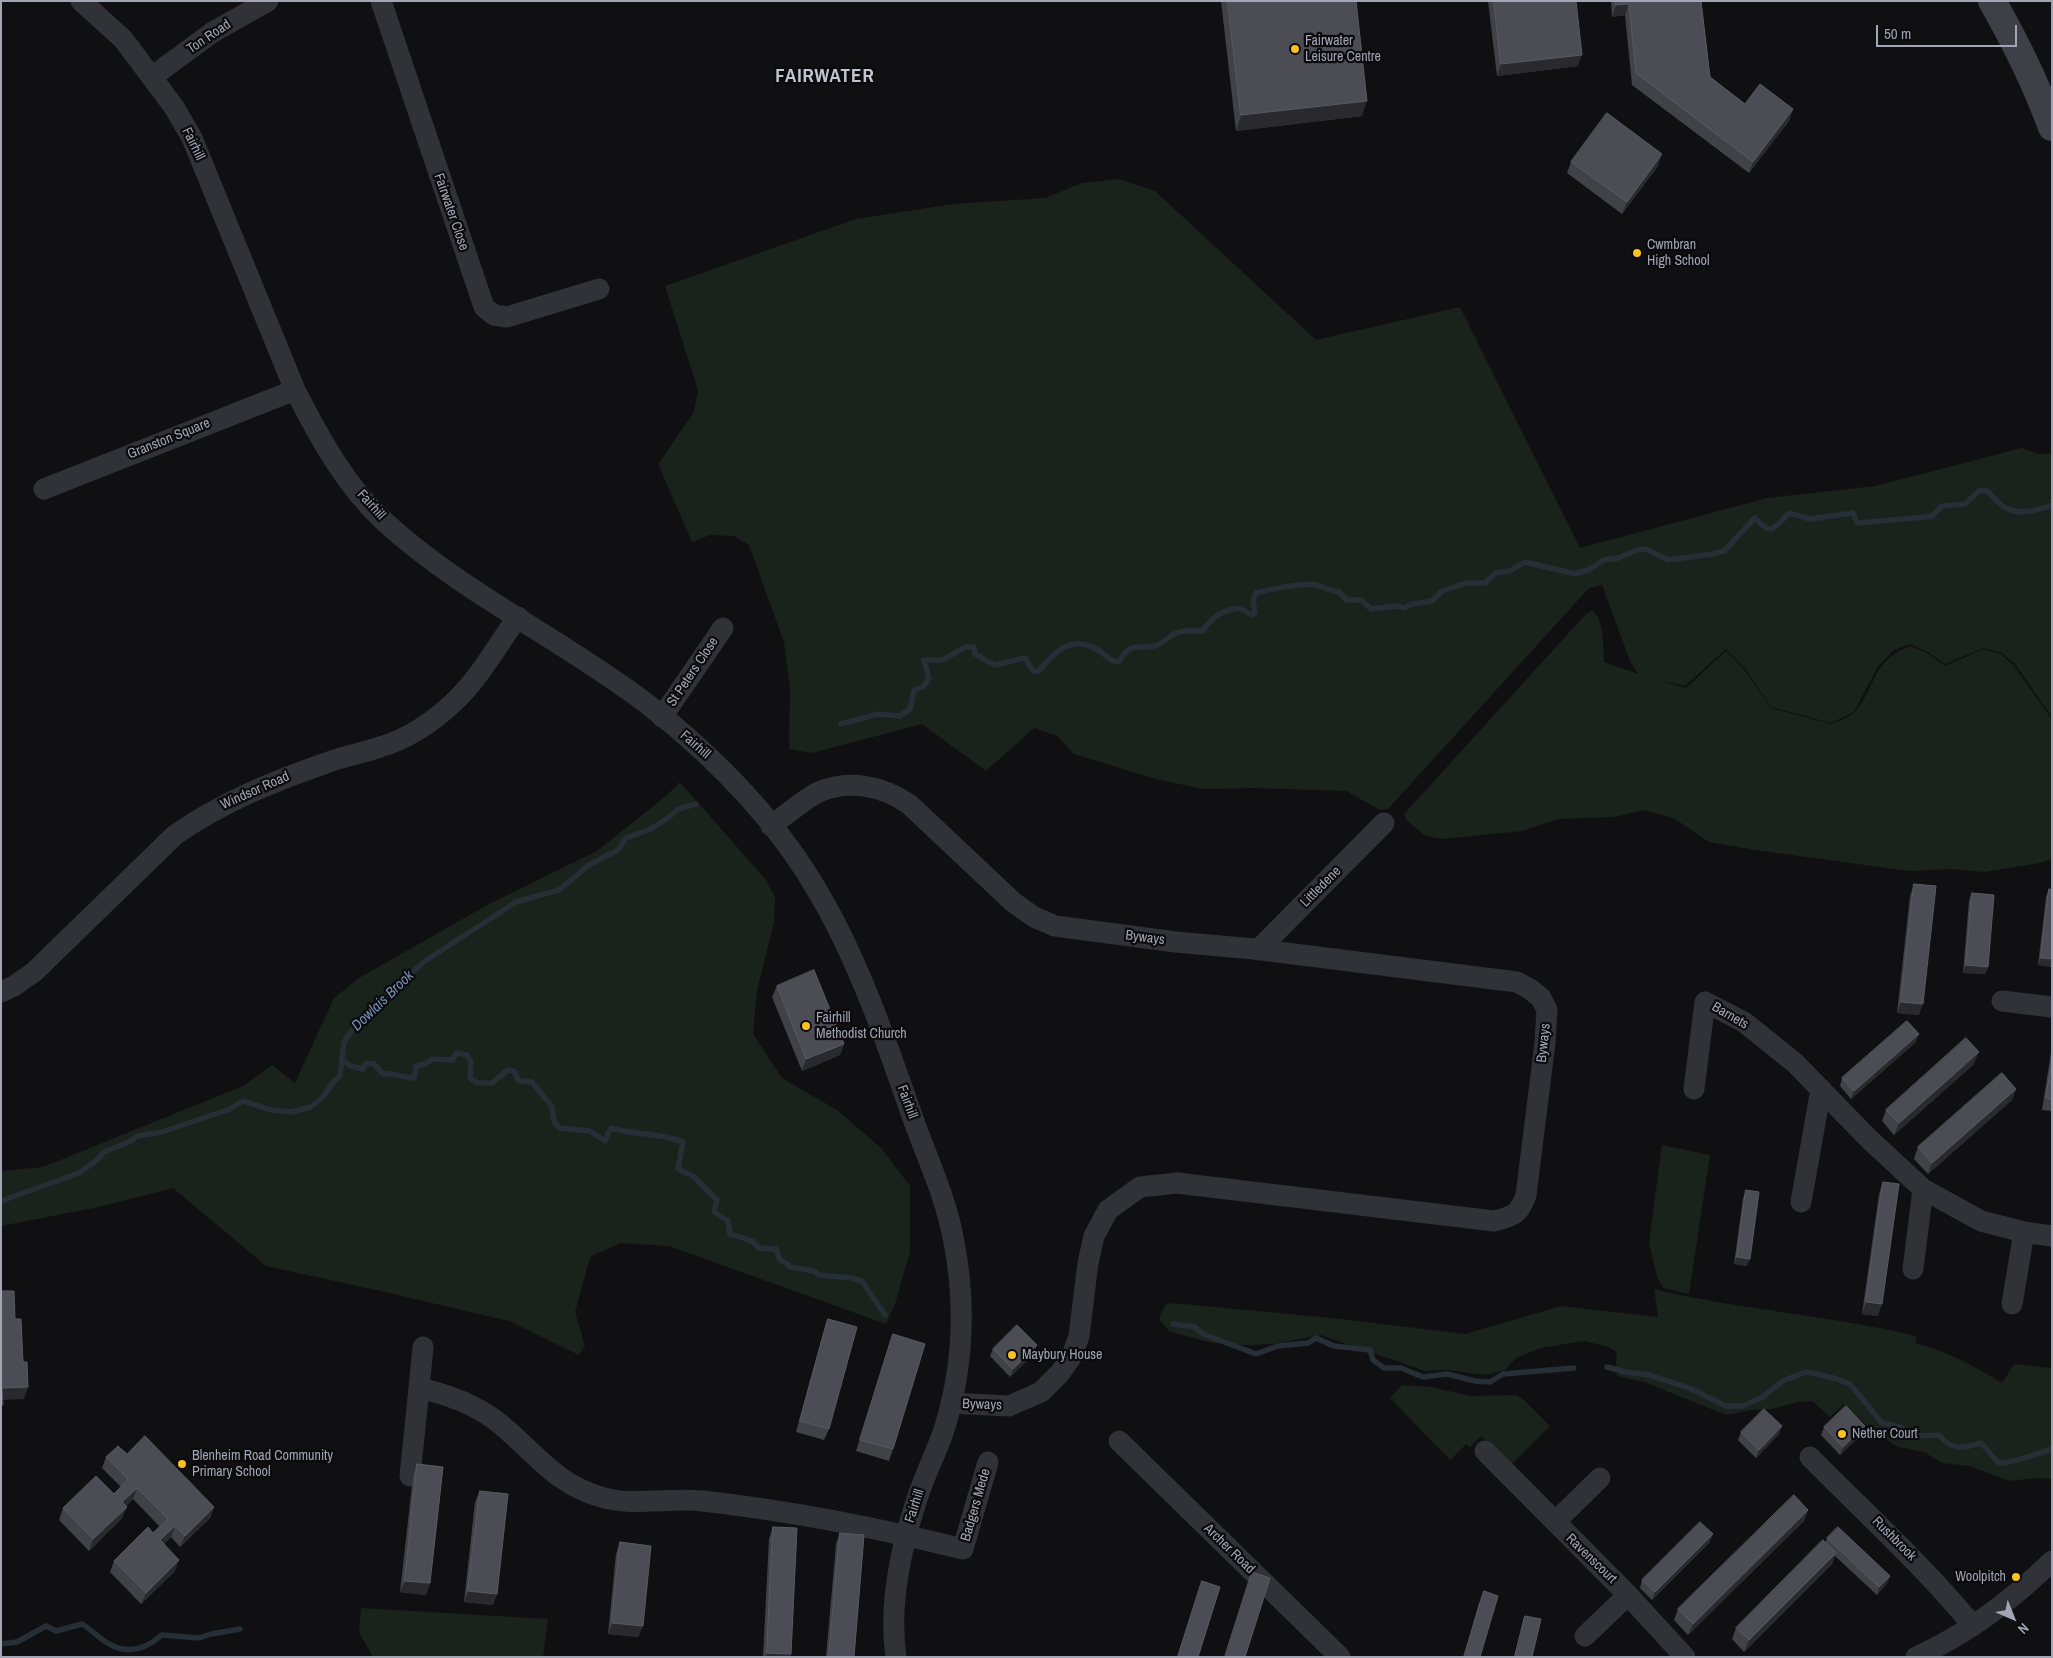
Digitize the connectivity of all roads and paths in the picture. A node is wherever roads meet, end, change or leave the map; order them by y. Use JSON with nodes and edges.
{"nodes":[{"id":1,"x":82,"y":1,"type":"edge"},
{"id":2,"x":268,"y":1,"type":"edge"},
{"id":3,"x":381,"y":1,"type":"edge"},
{"id":4,"x":1992,"y":1,"type":"edge"},
{"id":5,"x":153,"y":76,"type":"junction"},
{"id":6,"x":2052,"y":128,"type":"edge"},
{"id":7,"x":599,"y":289,"type":"dead end"},
{"id":8,"x":295,"y":390,"type":"junction"},
{"id":9,"x":44,"y":489,"type":"dead end"},
{"id":10,"x":518,"y":617,"type":"junction"},
{"id":11,"x":723,"y":628,"type":"dead end"},
{"id":12,"x":662,"y":717,"type":"junction"},
{"id":13,"x":1384,"y":823,"type":"dead end"},
{"id":14,"x":771,"y":826,"type":"junction"},
{"id":15,"x":1258,"y":950,"type":"junction"},
{"id":16,"x":1,"y":992,"type":"edge"},
{"id":17,"x":2002,"y":1001,"type":"dead end"},
{"id":18,"x":2052,"y":1007,"type":"edge"},
{"id":19,"x":1821,"y":1088,"type":"junction"},
{"id":20,"x":1694,"y":1089,"type":"dead end"},
{"id":21,"x":1924,"y":1189,"type":"junction"},
{"id":22,"x":1801,"y":1202,"type":"dead end"},
{"id":23,"x":2024,"y":1232,"type":"junction"},
{"id":24,"x":2052,"y":1236,"type":"edge"},
{"id":25,"x":1913,"y":1269,"type":"dead end"},
{"id":26,"x":2012,"y":1304,"type":"dead end"},
{"id":27,"x":423,"y":1347,"type":"dead end"},
{"id":28,"x":418,"y":1388,"type":"junction"},
{"id":29,"x":951,"y":1403,"type":"junction"},
{"id":30,"x":1119,"y":1440,"type":"dead end"},
{"id":31,"x":1486,"y":1451,"type":"dead end"},
{"id":32,"x":1810,"y":1457,"type":"dead end"},
{"id":33,"x":988,"y":1462,"type":"dead end"},
{"id":34,"x":410,"y":1476,"type":"dead end"},
{"id":35,"x":1600,"y":1478,"type":"dead end"},
{"id":36,"x":1554,"y":1522,"type":"junction"},
{"id":37,"x":906,"y":1535,"type":"junction"},
{"id":38,"x":2052,"y":1561,"type":"edge"},
{"id":39,"x":1628,"y":1595,"type":"junction"},
{"id":40,"x":1973,"y":1626,"type":"junction"},
{"id":41,"x":1585,"y":1636,"type":"dead end"},
{"id":42,"x":896,"y":1657,"type":"edge"},
{"id":43,"x":1340,"y":1657,"type":"edge"},
{"id":44,"x":1685,"y":1657,"type":"edge"},
{"id":45,"x":1916,"y":1657,"type":"edge"}],
"edges":[{"from":1,"to":5,"type":"street","name":"Fairhill"},
{"from":2,"to":5,"type":"street","name":"Ton Road"},
{"from":3,"to":7,"type":"street","name":"Fairwater Close"},
{"from":4,"to":6,"type":"street"},
{"from":5,"to":8,"type":"street","name":"Fairhill"},
{"from":8,"to":9,"type":"street","name":"Granston Square"},
{"from":8,"to":10,"type":"street","name":"Fairhill"},
{"from":10,"to":12,"type":"street","name":"Fairhill"},
{"from":10,"to":16,"type":"street","name":"Windsor Road"},
{"from":11,"to":12,"type":"street","name":"St Peters Close"},
{"from":12,"to":14,"type":"street","name":"Fairhill"},
{"from":13,"to":15,"type":"street","name":"Littledene"},
{"from":14,"to":15,"type":"street","name":"Byways"},
{"from":14,"to":29,"type":"street","name":"Fairhill"},
{"from":15,"to":29,"type":"street","name":"Byways"},
{"from":17,"to":18,"type":"street"},
{"from":19,"to":20,"type":"street","name":"Barnets"},
{"from":19,"to":21,"type":"street","name":"Barnets"},
{"from":19,"to":22,"type":"street"},
{"from":21,"to":23,"type":"street","name":"Barnets"},
{"from":21,"to":25,"type":"street"},
{"from":23,"to":24,"type":"street","name":"Barnets"},
{"from":23,"to":26,"type":"street"},
{"from":27,"to":28,"type":"street"},
{"from":28,"to":34,"type":"street"},
{"from":28,"to":37,"type":"street"},
{"from":29,"to":37,"type":"street","name":"Fairhill"},
{"from":30,"to":43,"type":"street","name":"Archer Road"},
{"from":31,"to":36,"type":"street","name":"Ravenscourt"},
{"from":32,"to":40,"type":"street","name":"Rushbrook"},
{"from":33,"to":37,"type":"street","name":"Badgers Mede"},
{"from":35,"to":36,"type":"street","name":"Ravenscourt"},
{"from":36,"to":39,"type":"street","name":"Ravenscourt"},
{"from":37,"to":42,"type":"street","name":"Fairhill"},
{"from":38,"to":40,"type":"street"},
{"from":39,"to":41,"type":"street","name":"Ravenscourt"},
{"from":39,"to":44,"type":"street","name":"Ravenscourt"},
{"from":40,"to":45,"type":"street"}]}
